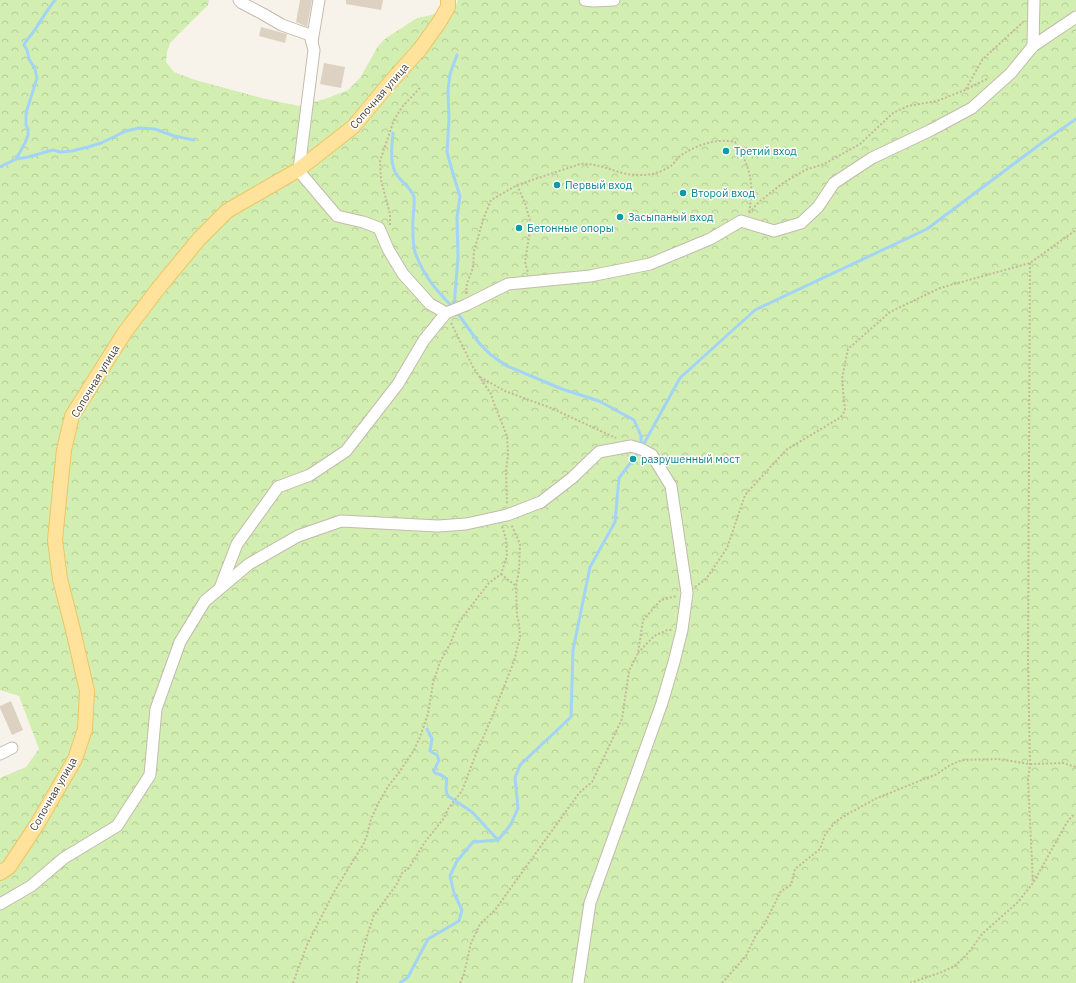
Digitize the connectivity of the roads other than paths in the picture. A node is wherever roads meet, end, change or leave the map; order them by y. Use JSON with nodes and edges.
{"nodes":[{"id":1,"x":240,"y":0,"type":"edge"},
{"id":2,"x":319,"y":0,"type":"edge"},
{"id":3,"x":448,"y":0,"type":"edge"},
{"id":4,"x":585,"y":0,"type":"edge"},
{"id":5,"x":614,"y":0,"type":"edge"},
{"id":6,"x":1034,"y":0,"type":"edge"},
{"id":7,"x":1076,"y":17,"type":"edge"},
{"id":8,"x":312,"y":42,"type":"junction"},
{"id":9,"x":1033,"y":46,"type":"junction"},
{"id":10,"x":298,"y":169,"type":"junction"},
{"id":11,"x":446,"y":313,"type":"junction"},
{"id":12,"x":220,"y":589,"type":"junction"},
{"id":13,"x":12,"y":748,"type":"dead end"},
{"id":14,"x":0,"y":754,"type":"edge"},
{"id":15,"x":0,"y":873,"type":"edge"},
{"id":16,"x":0,"y":904,"type":"edge"},
{"id":17,"x":578,"y":983,"type":"edge"}],
"edges":[{"from":1,"to":8,"type":"street"},
{"from":2,"to":8,"type":"street"},
{"from":3,"to":10,"type":"main road","name":"Сопочная улица"},
{"from":4,"to":5,"type":"street"},
{"from":6,"to":9,"type":"street"},
{"from":7,"to":9,"type":"street"},
{"from":8,"to":10,"type":"street"},
{"from":9,"to":11,"type":"street"},
{"from":10,"to":11,"type":"street"},
{"from":10,"to":15,"type":"main road","name":"Сопочная улица"},
{"from":11,"to":12,"type":"street"},
{"from":12,"to":16,"type":"street"},
{"from":12,"to":17,"type":"street"},
{"from":13,"to":14,"type":"street"}]}
